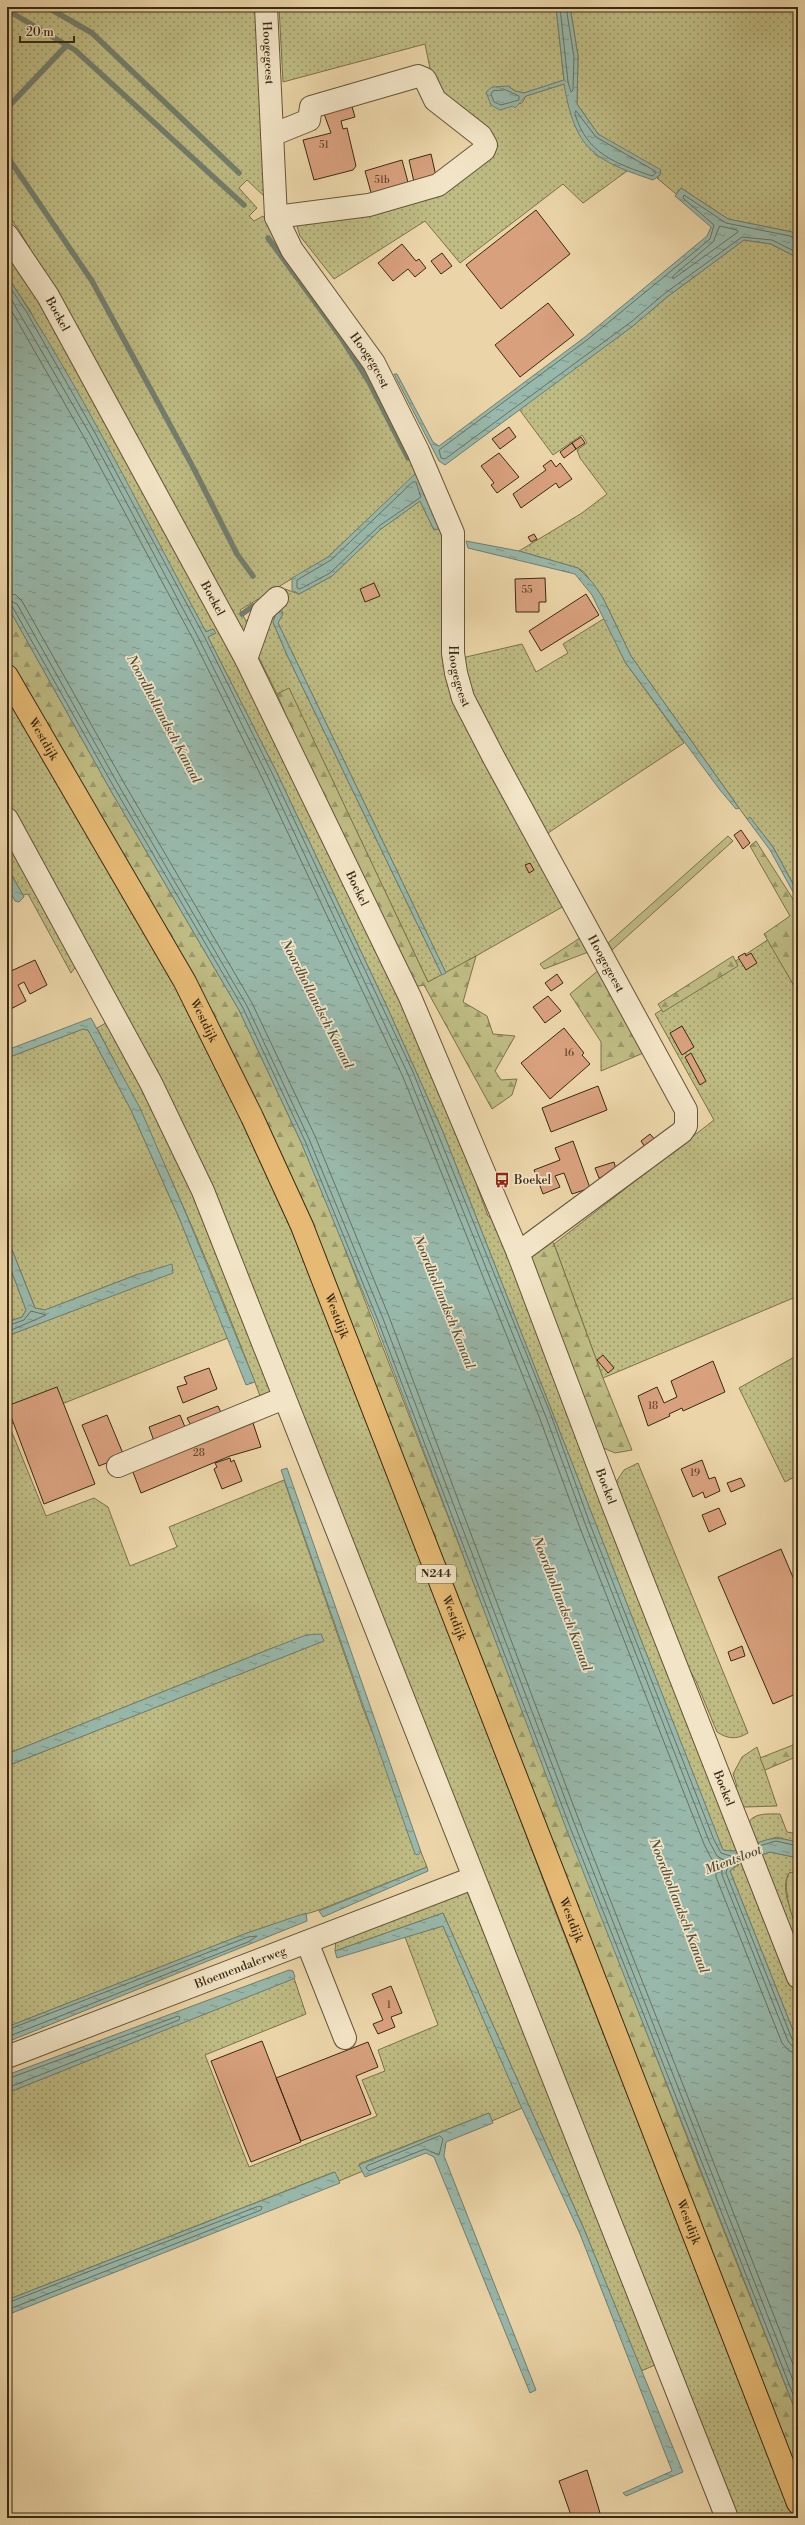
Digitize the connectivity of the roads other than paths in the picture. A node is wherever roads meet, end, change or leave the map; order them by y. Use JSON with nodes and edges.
{"nodes":[{"id":1,"x":266,"y":7,"type":"edge"},
{"id":2,"x":272,"y":135,"type":"junction"},
{"id":3,"x":276,"y":217,"type":"junction"},
{"id":4,"x":7,"y":235,"type":"edge"},
{"id":5,"x":277,"y":598,"type":"dead end"},
{"id":6,"x":246,"y":659,"type":"junction"},
{"id":7,"x":7,"y":676,"type":"edge"},
{"id":8,"x":7,"y":819,"type":"edge"},
{"id":9,"x":518,"y":1252,"type":"junction"},
{"id":10,"x":284,"y":1398,"type":"junction"},
{"id":11,"x":118,"y":1466,"type":"dead end"},
{"id":12,"x":473,"y":1878,"type":"junction"},
{"id":13,"x":307,"y":1942,"type":"junction"},
{"id":14,"x":798,"y":1977,"type":"edge"},
{"id":15,"x":345,"y":2038,"type":"dead end"},
{"id":16,"x":7,"y":2057,"type":"edge"},
{"id":17,"x":798,"y":2503,"type":"edge"},
{"id":18,"x":727,"y":2518,"type":"edge"}],
"edges":[{"from":1,"to":2,"type":"street","name":"Hoogegeest"},
{"from":2,"to":3,"type":"street","name":"Hoogegeest"},
{"from":2,"to":3,"type":"street"},
{"from":3,"to":9,"type":"street","name":"Hoogegeest"},
{"from":4,"to":6,"type":"street","name":"Boekel"},
{"from":5,"to":6,"type":"street"},
{"from":6,"to":9,"type":"street","name":"Boekel"},
{"from":7,"to":17,"type":"main road","name":"Westdijk","number":"N244"},
{"from":8,"to":10,"type":"street"},
{"from":9,"to":14,"type":"street","name":"Boekel"},
{"from":10,"to":11,"type":"street"},
{"from":10,"to":12,"type":"street"},
{"from":12,"to":13,"type":"street","name":"Bloemendalerweg"},
{"from":12,"to":18,"type":"street"},
{"from":13,"to":15,"type":"street"},
{"from":13,"to":16,"type":"street","name":"Bloemendalerweg"}]}
